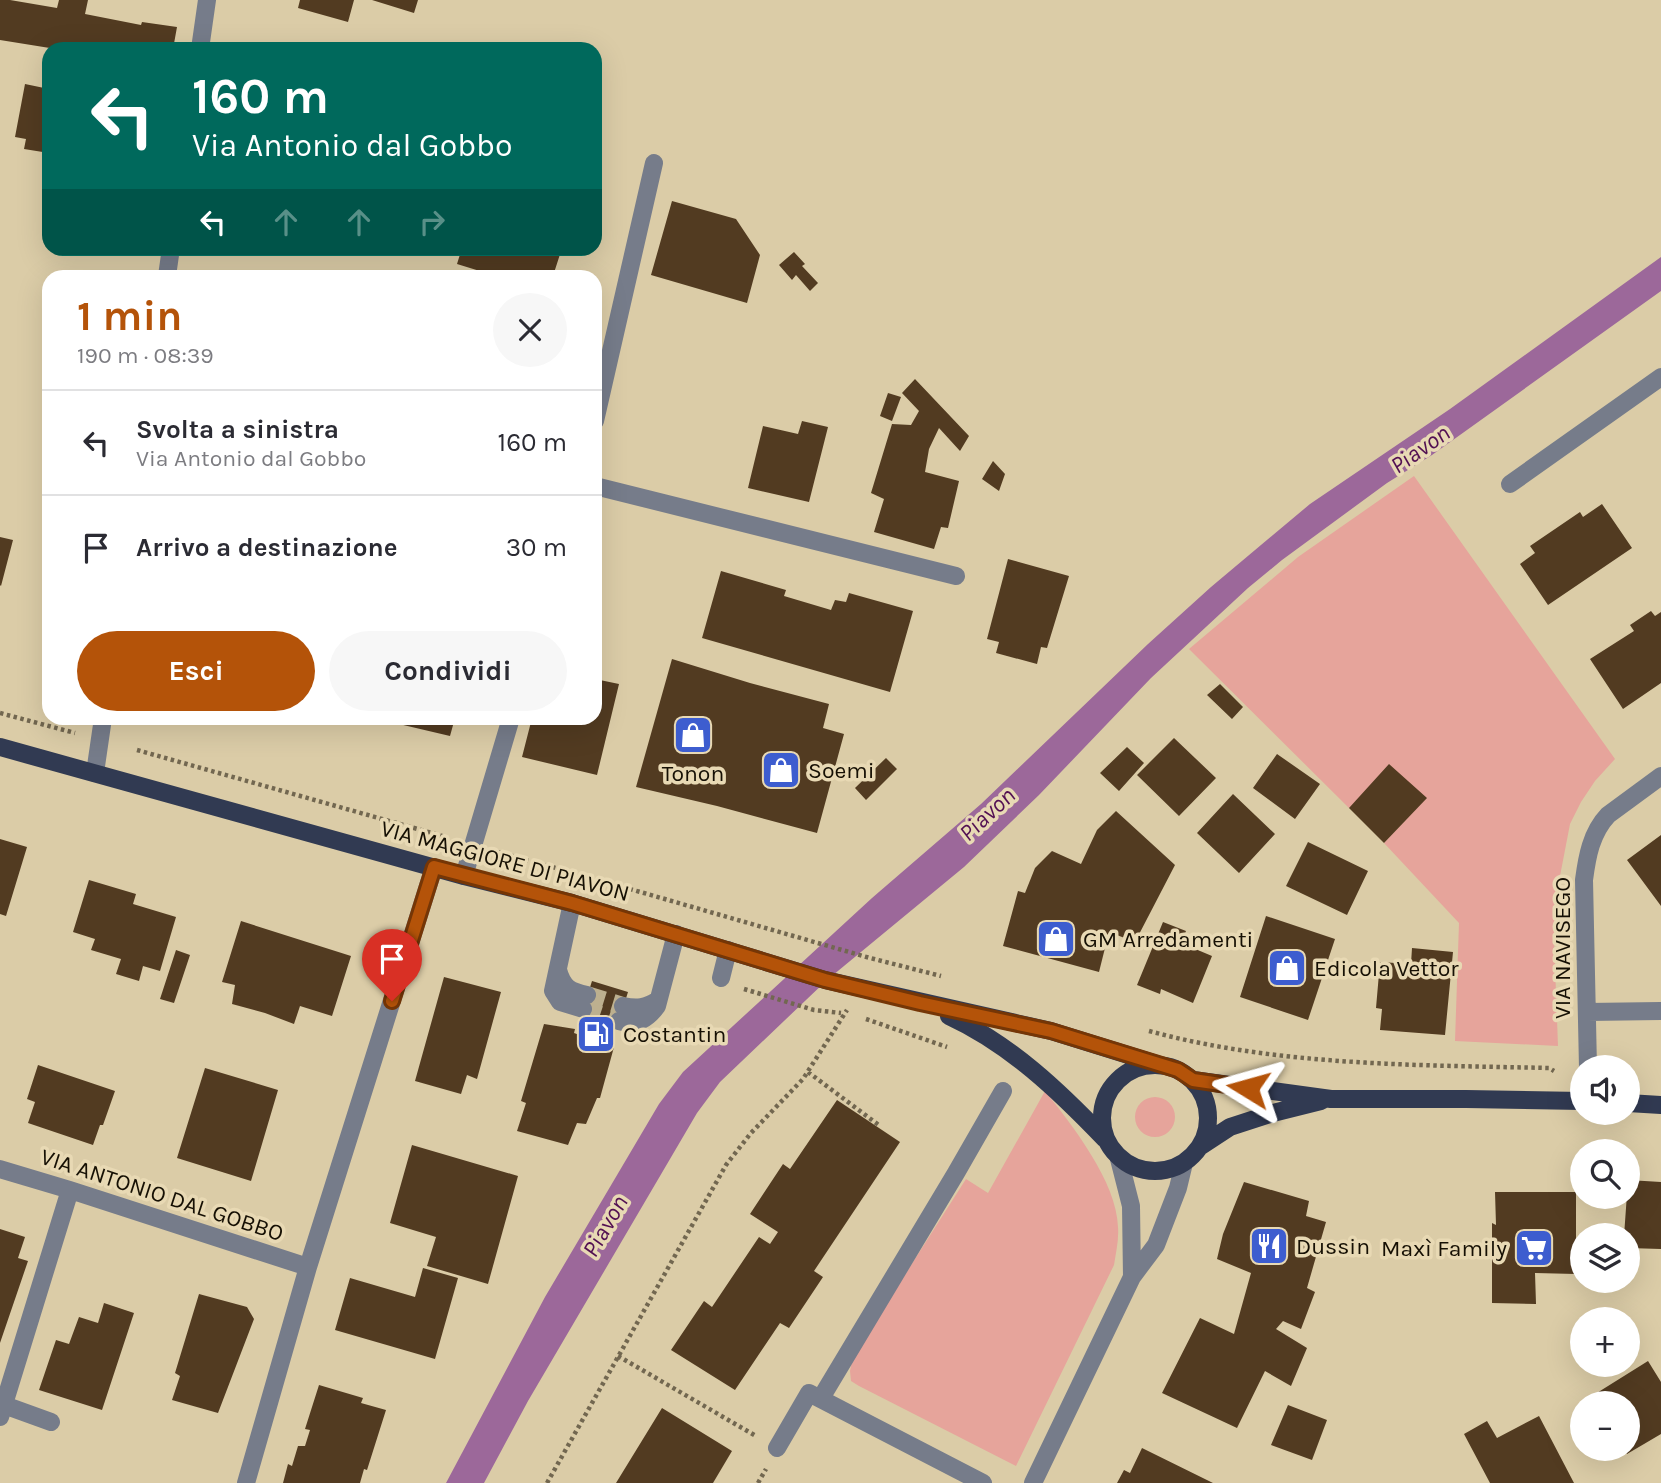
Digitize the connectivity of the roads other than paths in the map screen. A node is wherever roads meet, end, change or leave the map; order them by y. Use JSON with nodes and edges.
{"nodes":[{"id":1,"x":207,"y":0,"type":"edge"},
{"id":2,"x":201,"y":42,"type":"edge"},
{"id":3,"x":654,"y":163,"type":"dead end"},
{"id":4,"x":1661,"y":377,"type":"edge"},
{"id":5,"x":602,"y":390,"type":"edge"},
{"id":6,"x":1510,"y":484,"type":"dead end"},
{"id":7,"x":602,"y":488,"type":"edge"},
{"id":8,"x":956,"y":576,"type":"dead end"},
{"id":9,"x":102,"y":725,"type":"edge"},
{"id":10,"x":509,"y":725,"type":"edge"},
{"id":11,"x":0,"y":747,"type":"edge"},
{"id":12,"x":95,"y":773,"type":"junction"},
{"id":13,"x":1661,"y":776,"type":"edge"},
{"id":14,"x":434,"y":867,"type":"junction"},
{"id":15,"x":464,"y":876,"type":"junction"},
{"id":16,"x":572,"y":903,"type":"junction"},
{"id":17,"x":676,"y":934,"type":"junction"},
{"id":18,"x":728,"y":950,"type":"junction"},
{"id":19,"x":720,"y":978,"type":"dead end"},
{"id":20,"x":585,"y":1002,"type":"tunnel mouth"},
{"id":21,"x":920,"y":1003,"type":"junction"},
{"id":22,"x":1661,"y":1011,"type":"edge"},
{"id":23,"x":1587,"y":1012,"type":"junction"},
{"id":24,"x":621,"y":1013,"type":"tunnel mouth"},
{"id":25,"x":1588,"y":1055,"type":"edge"},
{"id":26,"x":1160,"y":1065,"type":"junction"},
{"id":27,"x":1193,"y":1080,"type":"junction"},
{"id":28,"x":1003,"y":1091,"type":"dead end"},
{"id":29,"x":1331,"y":1099,"type":"junction"},
{"id":30,"x":1570,"y":1101,"type":"edge"},
{"id":31,"x":1640,"y":1104,"type":"edge"},
{"id":32,"x":1661,"y":1105,"type":"edge"},
{"id":33,"x":1105,"y":1140,"type":"junction"},
{"id":34,"x":1201,"y":1146,"type":"junction"},
{"id":35,"x":1119,"y":1159,"type":"junction"},
{"id":36,"x":1184,"y":1163,"type":"junction"},
{"id":37,"x":0,"y":1169,"type":"edge"},
{"id":38,"x":70,"y":1190,"type":"junction"},
{"id":39,"x":308,"y":1268,"type":"junction"},
{"id":40,"x":1132,"y":1277,"type":"junction"},
{"id":41,"x":821,"y":1398,"type":"junction"},
{"id":42,"x":2,"y":1411,"type":"edge"},
{"id":43,"x":51,"y":1422,"type":"dead end"},
{"id":44,"x":777,"y":1448,"type":"road end"},
{"id":45,"x":246,"y":1483,"type":"edge"},
{"id":46,"x":983,"y":1483,"type":"edge"},
{"id":47,"x":1033,"y":1483,"type":"edge"}],
"edges":[{"from":1,"to":2,"type":"street"},
{"from":3,"to":5,"type":"street"},
{"from":4,"to":6,"type":"street"},
{"from":7,"to":8,"type":"street"},
{"from":9,"to":12,"type":"street"},
{"from":10,"to":15,"type":"street"},
{"from":11,"to":12,"type":"main road","name":"VIA MAGGIORE DI PIAVON"},
{"from":12,"to":14,"type":"main road","name":"VIA MAGGIORE DI PIAVON"},
{"from":13,"to":23,"type":"street","name":"VIA NAVISEGO"},
{"from":14,"to":15,"type":"main road","name":"VIA MAGGIORE DI PIAVON"},
{"from":14,"to":39,"type":"street"},
{"from":15,"to":16,"type":"main road","name":"VIA MAGGIORE DI PIAVON"},
{"from":16,"to":17,"type":"main road","name":"VIA MAGGIORE DI PIAVON"},
{"from":16,"to":20,"type":"street"},
{"from":17,"to":18,"type":"main road","name":"VIA MAGGIORE DI PIAVON"},
{"from":17,"to":24,"type":"street"},
{"from":18,"to":19,"type":"street"},
{"from":18,"to":21,"type":"main road","name":"VIA MAGGIORE DI PIAVON"},
{"from":21,"to":26,"type":"main road","name":"VIA MAGGIORE DI PIAVON"},
{"from":21,"to":33,"type":"main road"},
{"from":22,"to":23,"type":"street"},
{"from":23,"to":25,"type":"street","name":"VIA NAVISEGO"},
{"from":26,"to":27,"type":"main road","name":"VIA MAGGIORE DI PIAVON"},
{"from":26,"to":33,"type":"main road"},
{"from":27,"to":29,"type":"main road","name":"VIA MAGGIORE DI PIAVON"},
{"from":27,"to":34,"type":"main road"},
{"from":28,"to":41,"type":"street"},
{"from":29,"to":30,"type":"main road","name":"VIA MAGGIORE DI PIAVON"},
{"from":29,"to":34,"type":"main road"},
{"from":31,"to":32,"type":"main road"},
{"from":33,"to":35,"type":"main road"},
{"from":34,"to":36,"type":"main road"},
{"from":35,"to":36,"type":"main road"},
{"from":35,"to":40,"type":"street"},
{"from":36,"to":40,"type":"street"},
{"from":37,"to":38,"type":"street","name":"VIA ANTONIO DAL GOBBO"},
{"from":38,"to":39,"type":"street","name":"VIA ANTONIO DAL GOBBO"},
{"from":38,"to":42,"type":"street"},
{"from":39,"to":45,"type":"street"},
{"from":40,"to":47,"type":"street"},
{"from":41,"to":44,"type":"street"},
{"from":41,"to":46,"type":"street"},
{"from":42,"to":43,"type":"street"}]}
